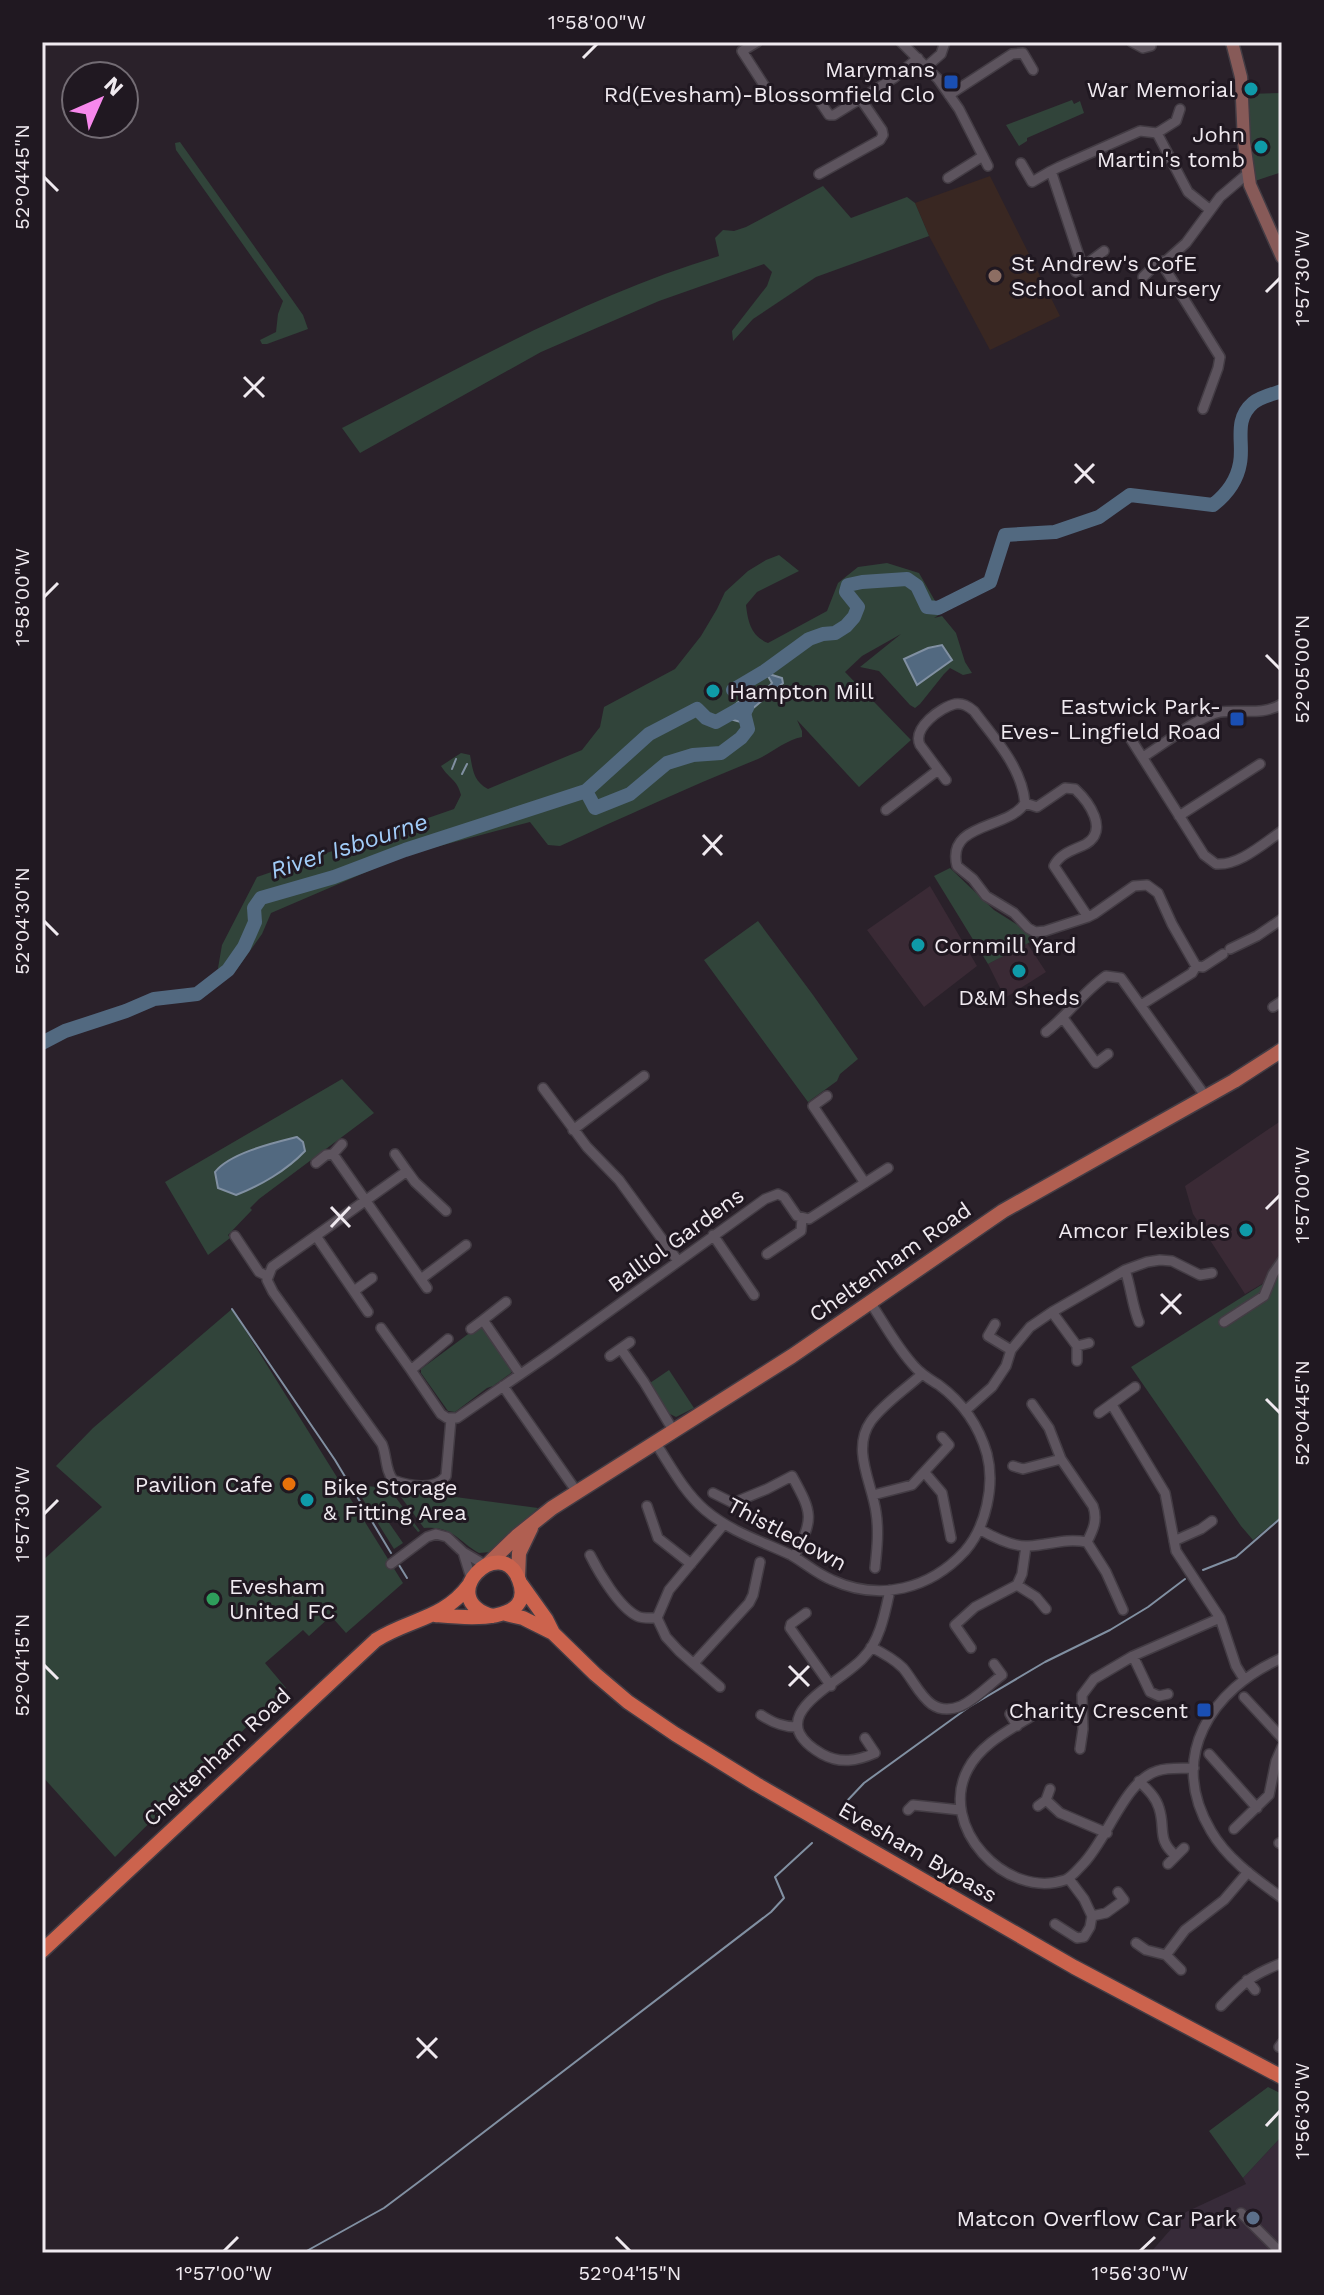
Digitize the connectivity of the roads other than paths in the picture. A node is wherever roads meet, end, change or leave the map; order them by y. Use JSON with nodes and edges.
{"nodes":[{"id":1,"x":757,"y":42,"type":"edge"},
{"id":2,"x":901,"y":42,"type":"edge"},
{"id":3,"x":945,"y":42,"type":"edge"},
{"id":4,"x":1132,"y":42,"type":"edge"},
{"id":5,"x":1232,"y":42,"type":"edge"},
{"id":6,"x":1151,"y":46,"type":"dead end"},
{"id":7,"x":918,"y":58,"type":"junction"},
{"id":8,"x":926,"y":67,"type":"junction"},
{"id":9,"x":1033,"y":70,"type":"dead end"},
{"id":10,"x":949,"y":95,"type":"junction"},
{"id":11,"x":860,"y":98,"type":"junction"},
{"id":12,"x":773,"y":99,"type":"dead end"},
{"id":13,"x":821,"y":103,"type":"dead end"},
{"id":14,"x":1180,"y":109,"type":"dead end"},
{"id":15,"x":1157,"y":133,"type":"junction"},
{"id":16,"x":1021,"y":163,"type":"dead end"},
{"id":17,"x":1051,"y":171,"type":"junction"},
{"id":18,"x":819,"y":174,"type":"dead end"},
{"id":19,"x":1247,"y":174,"type":"junction"},
{"id":20,"x":948,"y":178,"type":"dead end"},
{"id":21,"x":1209,"y":209,"type":"junction"},
{"id":22,"x":1104,"y":251,"type":"dead end"},
{"id":23,"x":1282,"y":257,"type":"edge"},
{"id":24,"x":1161,"y":262,"type":"junction"},
{"id":25,"x":1143,"y":277,"type":"dead end"},
{"id":26,"x":1203,"y":409,"type":"dead end"},
{"id":27,"x":1282,"y":704,"type":"edge"},
{"id":28,"x":1127,"y":733,"type":"dead end"},
{"id":29,"x":1143,"y":757,"type":"junction"},
{"id":30,"x":1260,"y":764,"type":"dead end"},
{"id":31,"x":938,"y":770,"type":"junction"},
{"id":32,"x":946,"y":780,"type":"dead end"},
{"id":33,"x":1025,"y":803,"type":"junction"},
{"id":34,"x":886,"y":810,"type":"dead end"},
{"id":35,"x":1179,"y":816,"type":"junction"},
{"id":36,"x":1282,"y":832,"type":"edge"},
{"id":37,"x":1088,"y":917,"type":"junction"},
{"id":38,"x":1282,"y":919,"type":"edge"},
{"id":39,"x":1194,"y":970,"type":"junction"},
{"id":40,"x":1141,"y":1005,"type":"junction"},
{"id":41,"x":1063,"y":1018,"type":"junction"},
{"id":42,"x":1046,"y":1032,"type":"dead end"},
{"id":43,"x":1282,"y":1050,"type":"edge"},
{"id":44,"x":1108,"y":1054,"type":"dead end"},
{"id":45,"x":1096,"y":1063,"type":"junction"},
{"id":46,"x":1087,"y":1071,"type":"dead end"},
{"id":47,"x":644,"y":1076,"type":"dead end"},
{"id":48,"x":543,"y":1088,"type":"dead end"},
{"id":49,"x":827,"y":1096,"type":"dead end"},
{"id":50,"x":1206,"y":1097,"type":"junction"},
{"id":51,"x":573,"y":1130,"type":"junction"},
{"id":52,"x":342,"y":1144,"type":"dead end"},
{"id":53,"x":333,"y":1154,"type":"junction"},
{"id":54,"x":395,"y":1154,"type":"dead end"},
{"id":55,"x":316,"y":1163,"type":"dead end"},
{"id":56,"x":888,"y":1168,"type":"dead end"},
{"id":57,"x":407,"y":1171,"type":"junction"},
{"id":58,"x":860,"y":1186,"type":"junction"},
{"id":59,"x":366,"y":1200,"type":"junction"},
{"id":60,"x":446,"y":1211,"type":"dead end"},
{"id":61,"x":802,"y":1218,"type":"junction"},
{"id":62,"x":713,"y":1235,"type":"junction"},
{"id":63,"x":235,"y":1236,"type":"dead end"},
{"id":64,"x":316,"y":1236,"type":"junction"},
{"id":65,"x":466,"y":1245,"type":"dead end"},
{"id":66,"x":767,"y":1254,"type":"dead end"},
{"id":67,"x":678,"y":1261,"type":"junction"},
{"id":68,"x":1282,"y":1261,"type":"edge"},
{"id":69,"x":1125,"y":1270,"type":"junction"},
{"id":70,"x":1212,"y":1273,"type":"dead end"},
{"id":71,"x":267,"y":1276,"type":"junction"},
{"id":72,"x":372,"y":1278,"type":"dead end"},
{"id":73,"x":421,"y":1279,"type":"junction"},
{"id":74,"x":427,"y":1288,"type":"dead end"},
{"id":75,"x":354,"y":1291,"type":"junction"},
{"id":76,"x":754,"y":1295,"type":"dead end"},
{"id":77,"x":506,"y":1302,"type":"dead end"},
{"id":78,"x":870,"y":1302,"type":"junction"},
{"id":79,"x":368,"y":1312,"type":"dead end"},
{"id":80,"x":1052,"y":1312,"type":"junction"},
{"id":81,"x":483,"y":1320,"type":"junction"},
{"id":82,"x":1139,"y":1322,"type":"dead end"},
{"id":83,"x":1224,"y":1322,"type":"dead end"},
{"id":84,"x":995,"y":1324,"type":"dead end"},
{"id":85,"x":381,"y":1328,"type":"dead end"},
{"id":86,"x":471,"y":1329,"type":"dead end"},
{"id":87,"x":448,"y":1339,"type":"dead end"},
{"id":88,"x":630,"y":1342,"type":"dead end"},
{"id":89,"x":1089,"y":1343,"type":"dead end"},
{"id":90,"x":1077,"y":1346,"type":"junction"},
{"id":91,"x":621,"y":1349,"type":"junction"},
{"id":92,"x":1011,"y":1350,"type":"junction"},
{"id":93,"x":610,"y":1356,"type":"dead end"},
{"id":94,"x":1077,"y":1361,"type":"dead end"},
{"id":95,"x":411,"y":1370,"type":"junction"},
{"id":96,"x":520,"y":1374,"type":"junction"},
{"id":97,"x":922,"y":1374,"type":"junction"},
{"id":98,"x":503,"y":1386,"type":"junction"},
{"id":99,"x":1135,"y":1387,"type":"dead end"},
{"id":100,"x":1032,"y":1404,"type":"dead end"},
{"id":101,"x":1112,"y":1405,"type":"junction"},
{"id":102,"x":966,"y":1410,"type":"junction"},
{"id":103,"x":1099,"y":1413,"type":"dead end"},
{"id":104,"x":451,"y":1419,"type":"junction"},
{"id":105,"x":673,"y":1430,"type":"junction"},
{"id":106,"x":942,"y":1437,"type":"dead end"},
{"id":107,"x":655,"y":1442,"type":"junction"},
{"id":108,"x":1061,"y":1459,"type":"junction"},
{"id":109,"x":1013,"y":1466,"type":"dead end"},
{"id":110,"x":925,"y":1473,"type":"junction"},
{"id":111,"x":577,"y":1492,"type":"junction"},
{"id":112,"x":713,"y":1493,"type":"dead end"},
{"id":113,"x":873,"y":1495,"type":"junction"},
{"id":114,"x":647,"y":1506,"type":"dead end"},
{"id":115,"x":1193,"y":1518,"type":"dead end"},
{"id":116,"x":1212,"y":1521,"type":"dead end"},
{"id":117,"x":533,"y":1524,"type":"junction"},
{"id":118,"x":724,"y":1524,"type":"junction"},
{"id":119,"x":979,"y":1529,"type":"junction"},
{"id":120,"x":1201,"y":1529,"type":"junction"},
{"id":121,"x":951,"y":1538,"type":"dead end"},
{"id":122,"x":1174,"y":1541,"type":"junction"},
{"id":123,"x":1087,"y":1542,"type":"junction"},
{"id":124,"x":1026,"y":1546,"type":"junction"},
{"id":125,"x":463,"y":1552,"type":"junction"},
{"id":126,"x":590,"y":1555,"type":"dead end"},
{"id":127,"x":794,"y":1557,"type":"junction"},
{"id":128,"x":760,"y":1562,"type":"dead end"},
{"id":129,"x":391,"y":1564,"type":"dead end"},
{"id":130,"x":691,"y":1564,"type":"junction"},
{"id":131,"x":487,"y":1565,"type":"junction"},
{"id":132,"x":875,"y":1568,"type":"dead end"},
{"id":133,"x":520,"y":1581,"type":"junction"},
{"id":134,"x":470,"y":1582,"type":"junction"},
{"id":135,"x":1017,"y":1585,"type":"junction"},
{"id":136,"x":890,"y":1590,"type":"junction"},
{"id":137,"x":1046,"y":1609,"type":"dead end"},
{"id":138,"x":1123,"y":1610,"type":"dead end"},
{"id":139,"x":806,"y":1613,"type":"dead end"},
{"id":140,"x":435,"y":1615,"type":"junction"},
{"id":141,"x":499,"y":1615,"type":"junction"},
{"id":142,"x":657,"y":1618,"type":"junction"},
{"id":143,"x":1220,"y":1618,"type":"junction"},
{"id":144,"x":553,"y":1633,"type":"junction"},
{"id":145,"x":871,"y":1647,"type":"junction"},
{"id":146,"x":971,"y":1648,"type":"dead end"},
{"id":147,"x":1133,"y":1656,"type":"junction"},
{"id":148,"x":1282,"y":1658,"type":"edge"},
{"id":149,"x":694,"y":1663,"type":"junction"},
{"id":150,"x":994,"y":1664,"type":"dead end"},
{"id":151,"x":1244,"y":1679,"type":"junction"},
{"id":152,"x":831,"y":1686,"type":"junction"},
{"id":153,"x":720,"y":1687,"type":"dead end"},
{"id":154,"x":1168,"y":1694,"type":"dead end"},
{"id":155,"x":1244,"y":1697,"type":"dead end"},
{"id":156,"x":1010,"y":1714,"type":"dead end"},
{"id":157,"x":761,"y":1715,"type":"dead end"},
{"id":158,"x":1032,"y":1716,"type":"dead end"},
{"id":159,"x":1017,"y":1726,"type":"junction"},
{"id":160,"x":797,"y":1727,"type":"junction"},
{"id":161,"x":865,"y":1738,"type":"dead end"},
{"id":162,"x":1282,"y":1738,"type":"edge"},
{"id":163,"x":1282,"y":1747,"type":"edge"},
{"id":164,"x":1080,"y":1749,"type":"dead end"},
{"id":165,"x":1209,"y":1754,"type":"dead end"},
{"id":166,"x":1194,"y":1768,"type":"junction"},
{"id":167,"x":1139,"y":1781,"type":"junction"},
{"id":168,"x":1050,"y":1789,"type":"dead end"},
{"id":169,"x":1257,"y":1808,"type":"junction"},
{"id":170,"x":908,"y":1810,"type":"dead end"},
{"id":171,"x":960,"y":1810,"type":"junction"},
{"id":172,"x":1234,"y":1829,"type":"dead end"},
{"id":173,"x":1107,"y":1833,"type":"junction"},
{"id":174,"x":1184,"y":1848,"type":"dead end"},
{"id":175,"x":1248,"y":1872,"type":"junction"},
{"id":176,"x":1069,"y":1879,"type":"junction"},
{"id":177,"x":1118,"y":1892,"type":"dead end"},
{"id":178,"x":1282,"y":1898,"type":"edge"},
{"id":179,"x":1092,"y":1916,"type":"junction"},
{"id":180,"x":1055,"y":1924,"type":"dead end"},
{"id":181,"x":1136,"y":1943,"type":"dead end"},
{"id":182,"x":42,"y":1951,"type":"edge"},
{"id":183,"x":1166,"y":1955,"type":"junction"},
{"id":184,"x":1282,"y":1963,"type":"edge"},
{"id":185,"x":1181,"y":1970,"type":"dead end"},
{"id":186,"x":1247,"y":1980,"type":"junction"},
{"id":187,"x":1255,"y":1990,"type":"dead end"},
{"id":188,"x":1221,"y":2006,"type":"dead end"},
{"id":189,"x":1282,"y":2077,"type":"edge"},
{"id":190,"x":1241,"y":2213,"type":"dead end"},
{"id":191,"x":1281,"y":2253,"type":"edge"}],
"edges":[{"from":1,"to":12,"type":"street"},
{"from":2,"to":7,"type":"street"},
{"from":3,"to":8,"type":"street"},
{"from":4,"to":6,"type":"street"},
{"from":5,"to":19,"type":"main road"},
{"from":7,"to":8,"type":"street"},
{"from":7,"to":11,"type":"street"},
{"from":8,"to":10,"type":"street"},
{"from":9,"to":10,"type":"street"},
{"from":10,"to":20,"type":"street"},
{"from":11,"to":13,"type":"street"},
{"from":11,"to":18,"type":"street"},
{"from":14,"to":15,"type":"street"},
{"from":15,"to":17,"type":"street"},
{"from":15,"to":21,"type":"street"},
{"from":16,"to":17,"type":"street"},
{"from":17,"to":22,"type":"street"},
{"from":19,"to":21,"type":"street"},
{"from":19,"to":23,"type":"main road"},
{"from":21,"to":24,"type":"street"},
{"from":24,"to":25,"type":"street"},
{"from":24,"to":26,"type":"street"},
{"from":27,"to":29,"type":"street"},
{"from":28,"to":29,"type":"street"},
{"from":29,"to":35,"type":"street"},
{"from":30,"to":35,"type":"street"},
{"from":31,"to":32,"type":"street"},
{"from":31,"to":33,"type":"street"},
{"from":31,"to":34,"type":"street"},
{"from":33,"to":37,"type":"street"},
{"from":33,"to":37,"type":"street"},
{"from":35,"to":36,"type":"street"},
{"from":37,"to":39,"type":"street"},
{"from":38,"to":39,"type":"street"},
{"from":39,"to":40,"type":"street"},
{"from":40,"to":41,"type":"street"},
{"from":40,"to":50,"type":"street"},
{"from":41,"to":42,"type":"street"},
{"from":41,"to":45,"type":"street"},
{"from":43,"to":50,"type":"main road","name":"Cheltenham Road"},
{"from":44,"to":45,"type":"street"},
{"from":45,"to":46,"type":"street"},
{"from":47,"to":51,"type":"street"},
{"from":48,"to":51,"type":"street"},
{"from":49,"to":58,"type":"street"},
{"from":50,"to":78,"type":"main road","name":"Cheltenham Road"},
{"from":51,"to":67,"type":"street"},
{"from":52,"to":53,"type":"street"},
{"from":53,"to":55,"type":"street"},
{"from":53,"to":59,"type":"street"},
{"from":54,"to":57,"type":"street"},
{"from":56,"to":58,"type":"street"},
{"from":57,"to":59,"type":"street"},
{"from":57,"to":60,"type":"street"},
{"from":58,"to":61,"type":"street"},
{"from":59,"to":64,"type":"street"},
{"from":59,"to":73,"type":"street"},
{"from":61,"to":62,"type":"street","name":"Balliol Gardens"},
{"from":61,"to":66,"type":"street"},
{"from":62,"to":67,"type":"street","name":"Balliol Gardens"},
{"from":62,"to":76,"type":"street"},
{"from":63,"to":71,"type":"street"},
{"from":64,"to":71,"type":"street"},
{"from":64,"to":75,"type":"street"},
{"from":65,"to":73,"type":"street"},
{"from":67,"to":96,"type":"street","name":"Balliol Gardens"},
{"from":68,"to":83,"type":"street"},
{"from":69,"to":70,"type":"street"},
{"from":69,"to":80,"type":"street"},
{"from":69,"to":82,"type":"street"},
{"from":71,"to":104,"type":"street"},
{"from":72,"to":75,"type":"street"},
{"from":73,"to":74,"type":"street"},
{"from":75,"to":79,"type":"street"},
{"from":77,"to":81,"type":"street"},
{"from":78,"to":97,"type":"street","name":"Thistledown"},
{"from":78,"to":105,"type":"main road","name":"Cheltenham Road"},
{"from":80,"to":90,"type":"street"},
{"from":80,"to":92,"type":"street"},
{"from":81,"to":86,"type":"street"},
{"from":81,"to":96,"type":"street"},
{"from":84,"to":92,"type":"street"},
{"from":85,"to":95,"type":"street"},
{"from":87,"to":95,"type":"street"},
{"from":88,"to":91,"type":"street"},
{"from":89,"to":90,"type":"street"},
{"from":90,"to":94,"type":"street"},
{"from":91,"to":93,"type":"street"},
{"from":91,"to":105,"type":"street"},
{"from":92,"to":102,"type":"street"},
{"from":95,"to":104,"type":"street"},
{"from":96,"to":98,"type":"street","name":"Balliol Gardens"},
{"from":97,"to":102,"type":"street","name":"Thistledown"},
{"from":97,"to":113,"type":"street"},
{"from":98,"to":104,"type":"street","name":"Balliol Gardens"},
{"from":98,"to":111,"type":"street"},
{"from":99,"to":101,"type":"street"},
{"from":100,"to":108,"type":"street"},
{"from":101,"to":103,"type":"street"},
{"from":101,"to":122,"type":"street"},
{"from":102,"to":119,"type":"street","name":"Thistledown"},
{"from":105,"to":107,"type":"main road","name":"Cheltenham Road"},
{"from":106,"to":110,"type":"street"},
{"from":107,"to":111,"type":"main road","name":"Cheltenham Road"},
{"from":107,"to":118,"type":"street","name":"Thistledown"},
{"from":108,"to":109,"type":"street"},
{"from":108,"to":123,"type":"street"},
{"from":110,"to":113,"type":"street"},
{"from":110,"to":121,"type":"street"},
{"from":111,"to":117,"type":"main road","name":"Cheltenham Road"},
{"from":112,"to":127,"type":"street"},
{"from":113,"to":132,"type":"street"},
{"from":114,"to":130,"type":"street"},
{"from":115,"to":120,"type":"street"},
{"from":116,"to":120,"type":"street"},
{"from":117,"to":131,"type":"main road","name":"Cheltenham Road"},
{"from":117,"to":133,"type":"main road"},
{"from":118,"to":127,"type":"street","name":"Thistledown"},
{"from":118,"to":130,"type":"street"},
{"from":119,"to":124,"type":"street"},
{"from":119,"to":136,"type":"street","name":"Thistledown"},
{"from":120,"to":122,"type":"street"},
{"from":122,"to":143,"type":"street"},
{"from":123,"to":124,"type":"street"},
{"from":123,"to":138,"type":"street"},
{"from":124,"to":135,"type":"street"},
{"from":125,"to":129,"type":"street"},
{"from":125,"to":131,"type":"street"},
{"from":125,"to":134,"type":"street"},
{"from":126,"to":142,"type":"street"},
{"from":127,"to":136,"type":"street","name":"Thistledown"},
{"from":128,"to":149,"type":"street"},
{"from":130,"to":142,"type":"street"},
{"from":131,"to":133,"type":"highway"},
{"from":131,"to":134,"type":"highway"},
{"from":133,"to":141,"type":"highway"},
{"from":133,"to":144,"type":"highway","name":"Evesham Bypass"},
{"from":134,"to":140,"type":"highway","name":"Cheltenham Road"},
{"from":134,"to":141,"type":"highway"},
{"from":135,"to":137,"type":"street"},
{"from":135,"to":146,"type":"street"},
{"from":136,"to":145,"type":"street"},
{"from":139,"to":152,"type":"street"},
{"from":140,"to":141,"type":"highway","name":"Cheltenham Road"},
{"from":140,"to":182,"type":"highway","name":"Cheltenham Road"},
{"from":141,"to":144,"type":"highway","name":"Evesham Bypass"},
{"from":142,"to":149,"type":"street"},
{"from":143,"to":147,"type":"street"},
{"from":143,"to":151,"type":"street"},
{"from":144,"to":189,"type":"highway","name":"Evesham Bypass"},
{"from":145,"to":150,"type":"street"},
{"from":145,"to":152,"type":"street"},
{"from":147,"to":154,"type":"street"},
{"from":147,"to":164,"type":"street"},
{"from":148,"to":151,"type":"street"},
{"from":149,"to":153,"type":"street"},
{"from":151,"to":166,"type":"street"},
{"from":152,"to":160,"type":"street"},
{"from":155,"to":162,"type":"street"},
{"from":156,"to":159,"type":"street"},
{"from":157,"to":160,"type":"street"},
{"from":158,"to":159,"type":"street"},
{"from":159,"to":171,"type":"street"},
{"from":160,"to":161,"type":"street"},
{"from":163,"to":169,"type":"street"},
{"from":165,"to":169,"type":"street"},
{"from":166,"to":167,"type":"street"},
{"from":166,"to":175,"type":"street"},
{"from":167,"to":173,"type":"street"},
{"from":167,"to":174,"type":"street"},
{"from":168,"to":173,"type":"street"},
{"from":169,"to":172,"type":"street"},
{"from":170,"to":171,"type":"street"},
{"from":171,"to":176,"type":"street"},
{"from":173,"to":176,"type":"street"},
{"from":175,"to":178,"type":"street"},
{"from":175,"to":183,"type":"street"},
{"from":176,"to":179,"type":"street"},
{"from":177,"to":179,"type":"street"},
{"from":179,"to":180,"type":"street"},
{"from":181,"to":183,"type":"street"},
{"from":183,"to":185,"type":"street"},
{"from":184,"to":186,"type":"street"},
{"from":186,"to":187,"type":"street"},
{"from":186,"to":188,"type":"street"},
{"from":190,"to":191,"type":"street"}]}
